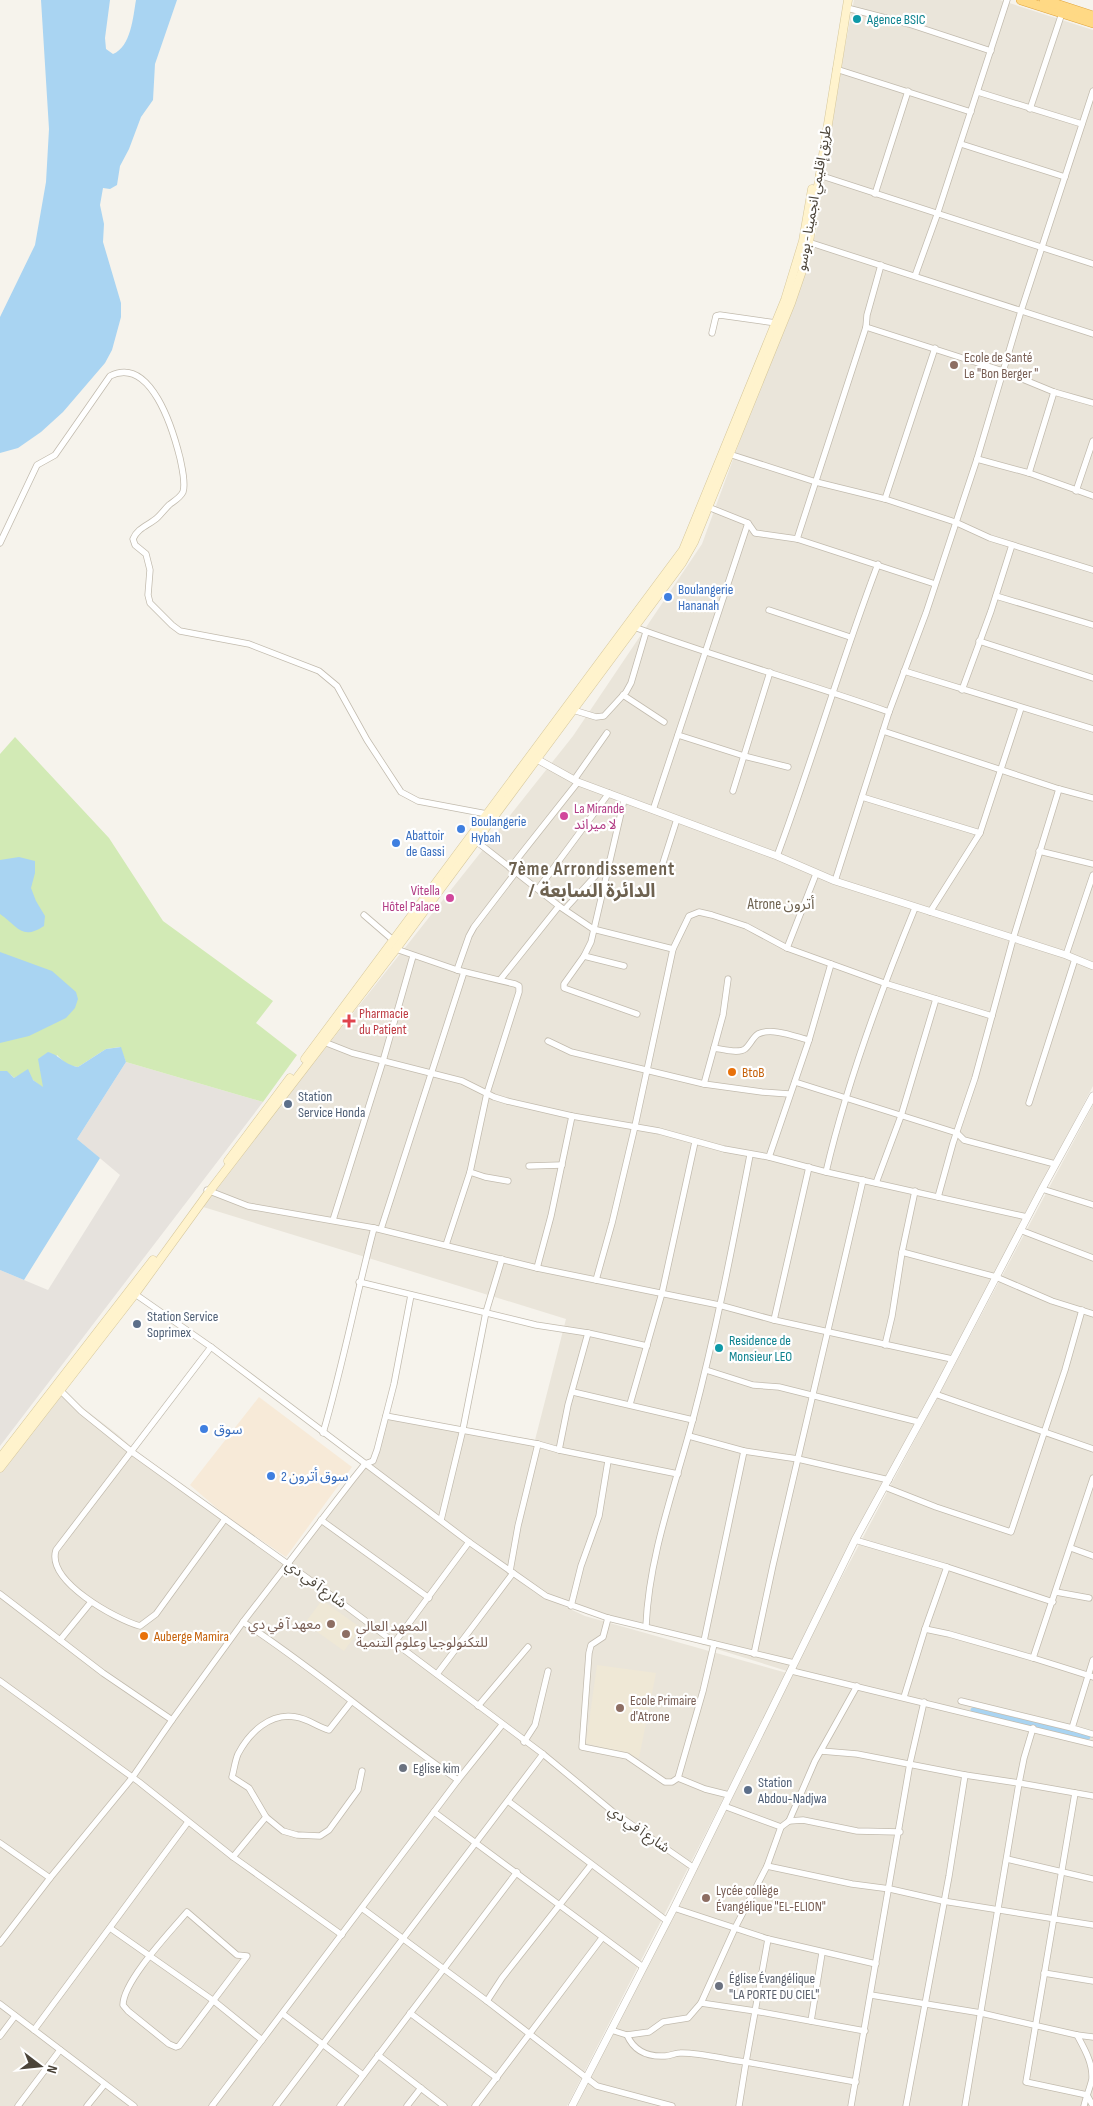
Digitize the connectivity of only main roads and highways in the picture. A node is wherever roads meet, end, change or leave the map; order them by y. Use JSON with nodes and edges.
{"nodes":[{"id":1,"x":844,"y":0,"type":"edge"},
{"id":2,"x":1021,"y":0,"type":"edge"},
{"id":3,"x":1044,"y":0,"type":"edge"},
{"id":4,"x":848,"y":4,"type":"edge"},
{"id":5,"x":1093,"y":16,"type":"edge"},
{"id":6,"x":1093,"y":23,"type":"edge"},
{"id":7,"x":806,"y":241,"type":"junction"},
{"id":8,"x":742,"y":416,"type":"junction"},
{"id":9,"x":533,"y":758,"type":"junction"},
{"id":10,"x":208,"y":1191,"type":"junction"},
{"id":11,"x":57,"y":1387,"type":"junction"},
{"id":12,"x":0,"y":1458,"type":"edge"},
{"id":13,"x":0,"y":1468,"type":"edge"}],
"edges":[{"from":1,"to":7,"type":"main road","name":"طريق إقليمي انجمينا - بوسو"},
{"from":2,"to":6,"type":"highway"},
{"from":3,"to":5,"type":"highway"},
{"from":4,"to":7,"type":"main road","name":"طريق إقليمي انجمينا - بوسو"},
{"from":7,"to":8,"type":"main road","name":"طريق إقليمي انجمينا - بوسو"},
{"from":7,"to":8,"type":"main road","name":"طريق إقليمي انجمينا - بوسو"},
{"from":8,"to":9,"type":"main road"},
{"from":8,"to":9,"type":"main road"},
{"from":9,"to":10,"type":"main road"},
{"from":9,"to":10,"type":"main road"},
{"from":10,"to":11,"type":"main road"},
{"from":10,"to":11,"type":"main road"},
{"from":11,"to":12,"type":"main road"},
{"from":11,"to":13,"type":"main road"}]}
